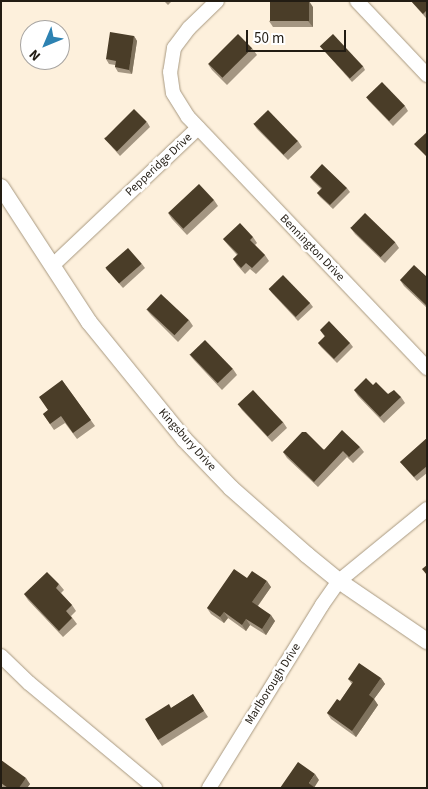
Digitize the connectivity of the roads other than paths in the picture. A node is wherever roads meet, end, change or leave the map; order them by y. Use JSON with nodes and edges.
{"nodes":[{"id":1,"x":217,"y":1,"type":"edge"},
{"id":2,"x":357,"y":1,"type":"edge"},
{"id":3,"x":427,"y":75,"type":"edge"},
{"id":4,"x":198,"y":128,"type":"junction"},
{"id":5,"x":1,"y":187,"type":"edge"},
{"id":6,"x":52,"y":266,"type":"junction"},
{"id":7,"x":427,"y":368,"type":"edge"},
{"id":8,"x":427,"y":509,"type":"edge"},
{"id":9,"x":339,"y":581,"type":"junction"},
{"id":10,"x":427,"y":641,"type":"edge"},
{"id":11,"x":1,"y":656,"type":"edge"},
{"id":12,"x":155,"y":788,"type":"edge"},
{"id":13,"x":209,"y":788,"type":"edge"}],
"edges":[{"from":1,"to":4,"type":"street","name":"Pepperidge Drive"},
{"from":2,"to":3,"type":"street"},
{"from":4,"to":6,"type":"street","name":"Pepperidge Drive"},
{"from":4,"to":7,"type":"street","name":"Bennington Drive"},
{"from":5,"to":6,"type":"street","name":"Kingsbury Drive"},
{"from":6,"to":9,"type":"street","name":"Kingsbury Drive"},
{"from":8,"to":9,"type":"street","name":"Marlborough Drive"},
{"from":9,"to":10,"type":"street","name":"Kingsbury Drive"},
{"from":9,"to":13,"type":"street","name":"Marlborough Drive"},
{"from":11,"to":12,"type":"street"}]}
